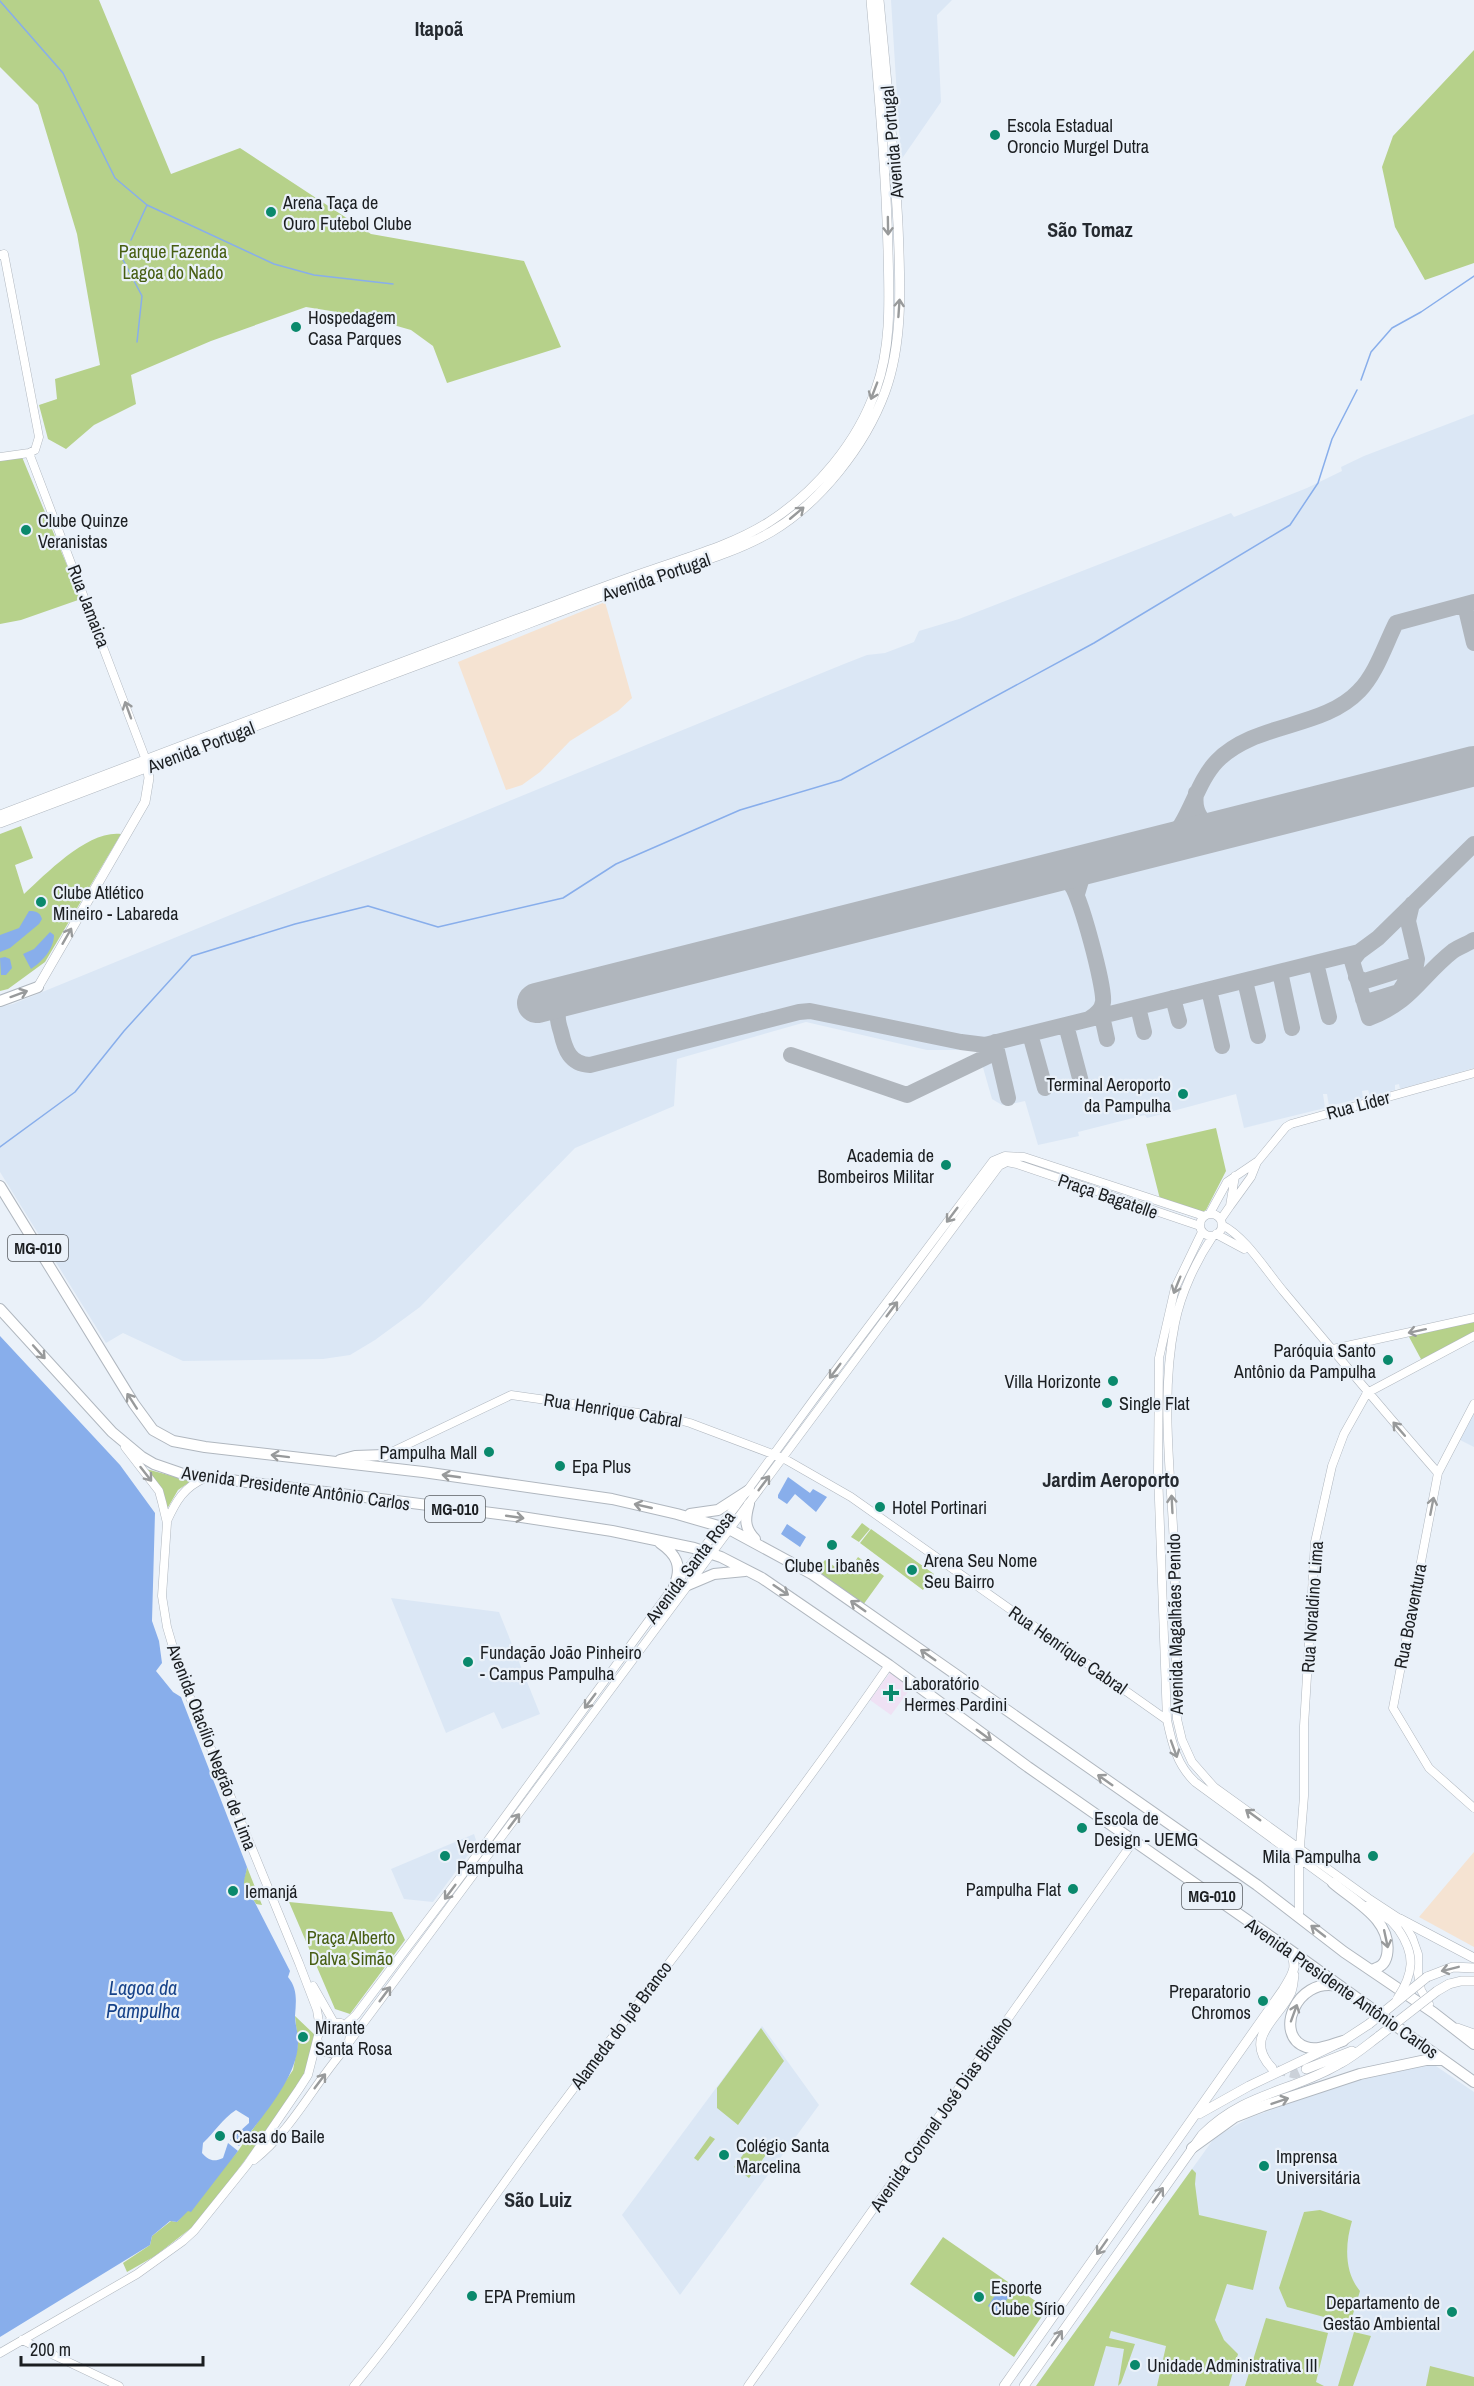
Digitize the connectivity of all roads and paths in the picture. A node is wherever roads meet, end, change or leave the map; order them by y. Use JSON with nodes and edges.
{"nodes":[{"id":1,"x":871,"y":0,"type":"edge"},
{"id":2,"x":879,"y":0,"type":"edge"},
{"id":3,"x":2,"y":254,"type":"edge"},
{"id":4,"x":29,"y":453,"type":"junction"},
{"id":5,"x":0,"y":457,"type":"edge"},
{"id":6,"x":147,"y":764,"type":"junction"},
{"id":7,"x":0,"y":815,"type":"edge"},
{"id":8,"x":0,"y":823,"type":"edge"},
{"id":9,"x":38,"y":987,"type":"joint"},
{"id":10,"x":0,"y":1001,"type":"edge"},
{"id":11,"x":1474,"y":1073,"type":"edge"},
{"id":12,"x":1024,"y":1157,"type":"joint"},
{"id":13,"x":1258,"y":1161,"type":"junction"},
{"id":14,"x":1017,"y":1164,"type":"joint"},
{"id":15,"x":1235,"y":1176,"type":"junction"},
{"id":16,"x":0,"y":1186,"type":"edge"},
{"id":17,"x":1230,"y":1206,"type":"junction"},
{"id":18,"x":1207,"y":1215,"type":"junction"},
{"id":19,"x":1221,"y":1222,"type":"junction"},
{"id":20,"x":1201,"y":1229,"type":"junction"},
{"id":21,"x":1215,"y":1235,"type":"junction"},
{"id":22,"x":1254,"y":1255,"type":"junction"},
{"id":23,"x":0,"y":1309,"type":"edge"},
{"id":24,"x":1474,"y":1318,"type":"edge"},
{"id":25,"x":1474,"y":1336,"type":"edge"},
{"id":26,"x":1333,"y":1349,"type":"junction"},
{"id":27,"x":1367,"y":1393,"type":"junction"},
{"id":28,"x":1474,"y":1404,"type":"edge"},
{"id":29,"x":112,"y":1432,"type":"junction"},
{"id":30,"x":386,"y":1454,"type":"junction"},
{"id":31,"x":774,"y":1454,"type":"junction"},
{"id":32,"x":783,"y":1458,"type":"junction"},
{"id":33,"x":332,"y":1462,"type":"junction"},
{"id":34,"x":366,"y":1466,"type":"junction"},
{"id":35,"x":388,"y":1468,"type":"junction"},
{"id":36,"x":1438,"y":1473,"type":"junction"},
{"id":37,"x":207,"y":1477,"type":"junction"},
{"id":38,"x":749,"y":1490,"type":"junction"},
{"id":39,"x":748,"y":1504,"type":"junction"},
{"id":40,"x":677,"y":1514,"type":"junction"},
{"id":41,"x":167,"y":1522,"type":"junction"},
{"id":42,"x":725,"y":1528,"type":"junction"},
{"id":43,"x":657,"y":1541,"type":"junction"},
{"id":44,"x":759,"y":1544,"type":"junction"},
{"id":45,"x":707,"y":1551,"type":"junction"},
{"id":46,"x":751,"y":1572,"type":"junction"},
{"id":47,"x":688,"y":1585,"type":"junction"},
{"id":48,"x":675,"y":1586,"type":"junction"},
{"id":49,"x":889,"y":1665,"type":"junction"},
{"id":50,"x":1167,"y":1720,"type":"junction"},
{"id":51,"x":1474,"y":1808,"type":"edge"},
{"id":52,"x":1133,"y":1842,"type":"junction"},
{"id":53,"x":1300,"y":1849,"type":"junction"},
{"id":54,"x":1299,"y":1859,"type":"junction"},
{"id":55,"x":1333,"y":1883,"type":"junction"},
{"id":56,"x":1299,"y":1916,"type":"junction"},
{"id":57,"x":1400,"y":1919,"type":"junction"},
{"id":58,"x":1290,"y":1950,"type":"junction"},
{"id":59,"x":1474,"y":1958,"type":"edge"},
{"id":60,"x":299,"y":1963,"type":"junction"},
{"id":61,"x":1474,"y":1968,"type":"edge"},
{"id":62,"x":1371,"y":1970,"type":"junction"},
{"id":63,"x":1294,"y":1972,"type":"junction"},
{"id":64,"x":1474,"y":1981,"type":"edge"},
{"id":65,"x":1340,"y":1987,"type":"junction"},
{"id":66,"x":1394,"y":2004,"type":"junction"},
{"id":67,"x":1434,"y":2013,"type":"junction"},
{"id":68,"x":333,"y":2021,"type":"junction"},
{"id":69,"x":345,"y":2025,"type":"junction"},
{"id":70,"x":1451,"y":2026,"type":"junction"},
{"id":71,"x":320,"y":2028,"type":"junction"},
{"id":72,"x":1474,"y":2034,"type":"edge"},
{"id":73,"x":317,"y":2040,"type":"junction"},
{"id":74,"x":350,"y":2041,"type":"junction"},
{"id":75,"x":1343,"y":2041,"type":"junction"},
{"id":76,"x":1474,"y":2044,"type":"edge"},
{"id":77,"x":1368,"y":2045,"type":"junction"},
{"id":78,"x":344,"y":2050,"type":"junction"},
{"id":79,"x":1443,"y":2060,"type":"junction"},
{"id":80,"x":1272,"y":2068,"type":"dead end"},
{"id":81,"x":1306,"y":2070,"type":"tunnel mouth"},
{"id":82,"x":1474,"y":2082,"type":"edge"},
{"id":83,"x":299,"y":2089,"type":"junction"},
{"id":84,"x":297,"y":2113,"type":"junction"},
{"id":85,"x":1189,"y":2124,"type":"junction"},
{"id":86,"x":1192,"y":2148,"type":"junction"},
{"id":87,"x":247,"y":2165,"type":"junction"},
{"id":88,"x":22,"y":2340,"type":"junction"},
{"id":89,"x":0,"y":2353,"type":"edge"},
{"id":90,"x":119,"y":2386,"type":"edge"},
{"id":91,"x":354,"y":2386,"type":"edge"},
{"id":92,"x":748,"y":2386,"type":"edge"},
{"id":93,"x":1005,"y":2386,"type":"edge"},
{"id":94,"x":1024,"y":2386,"type":"edge"}],
"edges":[{"from":1,"to":6,"type":"main road","name":"Avenida Portugal","one_way":true},
{"from":6,"to":2,"type":"main road","name":"Avenida Portugal","one_way":true},
{"from":3,"to":4,"type":"street"},
{"from":4,"to":5,"type":"street"},
{"from":6,"to":4,"type":"street","name":"Rua Jamaica","one_way":true},
{"from":6,"to":7,"type":"main road","name":"Avenida Portugal"},
{"from":6,"to":8,"type":"main road","name":"Avenida Portugal"},
{"from":9,"to":6,"type":"main road","one_way":true},
{"from":10,"to":9,"type":"highway","one_way":true},
{"from":11,"to":13,"type":"street","name":"Rua Líder"},
{"from":12,"to":18,"type":"street","name":"Praça Bagatelle"},
{"from":12,"to":31,"type":"street","name":"Avenida Santa Rosa","one_way":true},
{"from":13,"to":15,"type":"street","name":"Rua Líder"},
{"from":13,"to":17,"type":"street","name":"Rua Líder"},
{"from":14,"to":20,"type":"street","name":"Praça Bagatelle"},
{"from":32,"to":14,"type":"street","name":"Avenida Santa Rosa","one_way":true},
{"from":15,"to":17,"type":"street","name":"Rua Líder"},
{"from":15,"to":18,"type":"street","name":"Rua Líder"},
{"from":33,"to":16,"type":"highway","name":"Avenida Presidente Antônio Carlos","number":"MG-010","one_way":true},
{"from":17,"to":19,"type":"street","name":"Rua Líder"},
{"from":18,"to":19,"type":"street"},
{"from":18,"to":20,"type":"street"},
{"from":19,"to":21,"type":"street"},
{"from":19,"to":22,"type":"street"},
{"from":20,"to":21,"type":"street"},
{"from":20,"to":50,"type":"street","name":"Avenida Magalhães Penido","one_way":true},
{"from":21,"to":22,"type":"street"},
{"from":53,"to":21,"type":"street","name":"Avenida Magalhães Penido","one_way":true},
{"from":22,"to":26,"type":"street"},
{"from":23,"to":29,"type":"highway","number":"MG-010","one_way":true},
{"from":24,"to":26,"type":"street","one_way":true},
{"from":25,"to":27,"type":"street"},
{"from":26,"to":27,"type":"street"},
{"from":36,"to":27,"type":"street","one_way":true},
{"from":27,"to":53,"type":"street","name":"Rua Noraldino Lima"},
{"from":28,"to":36,"type":"street","name":"Rua Boaventura"},
{"from":29,"to":37,"type":"highway","name":"Avenida Presidente Antônio Carlos","number":"MG-010"},
{"from":29,"to":41,"type":"street","name":"Avenida Otacílio Negrão de Lima","one_way":true},
{"from":30,"to":31,"type":"street","name":"Rua Henrique Cabral"},
{"from":30,"to":33,"type":"highway"},
{"from":30,"to":34,"type":"street"},
{"from":30,"to":35,"type":"street"},
{"from":31,"to":32,"type":"street","name":"Rua Henrique Cabral"},
{"from":31,"to":38,"type":"street","name":"Avenida Santa Rosa"},
{"from":39,"to":32,"type":"street","name":"Avenida Santa Rosa","one_way":true},
{"from":32,"to":50,"type":"street","name":"Rua Henrique Cabral"},
{"from":33,"to":34,"type":"highway","name":"Avenida Presidente Antônio Carlos","number":"MG-010"},
{"from":34,"to":35,"type":"highway","name":"Avenida Presidente Antônio Carlos","number":"MG-010"},
{"from":40,"to":35,"type":"highway","name":"Avenida Presidente Antônio Carlos","number":"MG-010","one_way":true},
{"from":51,"to":36,"type":"street","name":"Rua Boaventura","one_way":true},
{"from":37,"to":41,"type":"street","name":"Avenida Otacílio Negrão de Lima"},
{"from":37,"to":43,"type":"highway","name":"Avenida Presidente Antônio Carlos","number":"MG-010","one_way":true},
{"from":38,"to":40,"type":"highway"},
{"from":38,"to":42,"type":"street","name":"Avenida Santa Rosa"},
{"from":39,"to":42,"type":"street","name":"Avenida Santa Rosa"},
{"from":39,"to":44,"type":"highway"},
{"from":40,"to":42,"type":"highway","name":"Avenida Presidente Antônio Carlos","number":"MG-010"},
{"from":41,"to":60,"type":"street","name":"Avenida Otacílio Negrão de Lima"},
{"from":42,"to":44,"type":"highway","name":"Avenida Presidente Antônio Carlos","number":"MG-010"},
{"from":42,"to":45,"type":"street","name":"Avenida Santa Rosa"},
{"from":43,"to":45,"type":"highway","name":"Avenida Presidente Antônio Carlos","number":"MG-010"},
{"from":43,"to":48,"type":"highway"},
{"from":56,"to":44,"type":"highway","name":"Avenida Presidente Antônio Carlos","number":"MG-010","one_way":true},
{"from":45,"to":46,"type":"highway","name":"Avenida Presidente Antônio Carlos","number":"MG-010"},
{"from":45,"to":47,"type":"street","name":"Avenida Santa Rosa"},
{"from":45,"to":48,"type":"street","name":"Avenida Santa Rosa"},
{"from":46,"to":47,"type":"highway"},
{"from":46,"to":49,"type":"highway","name":"Avenida Presidente Antônio Carlos","number":"MG-010","one_way":true},
{"from":74,"to":47,"type":"street","name":"Avenida Santa Rosa","one_way":true},
{"from":48,"to":69,"type":"street","name":"Avenida Santa Rosa","one_way":true},
{"from":49,"to":52,"type":"highway","name":"Avenida Presidente Antônio Carlos","number":"MG-010","one_way":true},
{"from":49,"to":91,"type":"street","name":"Alameda do Ipê Branco"},
{"from":50,"to":54,"type":"street","name":"Avenida Magalhães Penido","one_way":true},
{"from":52,"to":58,"type":"highway","name":"Avenida Presidente Antônio Carlos","number":"MG-010"},
{"from":52,"to":92,"type":"street","name":"Avenida Coronel José Dias Bicalho"},
{"from":53,"to":54,"type":"street","name":"Rua Noraldino Lima"},
{"from":53,"to":57,"type":"street","name":"Avenida Magalhães Penido"},
{"from":54,"to":55,"type":"street","name":"Avenida Magalhães Penido"},
{"from":54,"to":56,"type":"street","name":"Rua Noraldino Lima"},
{"from":55,"to":62,"type":"highway","one_way":true},
{"from":55,"to":66,"type":"street","name":"Avenida Magalhães Penido","bridge":true},
{"from":62,"to":56,"type":"highway","name":"Avenida Presidente Antônio Carlos","number":"MG-010","one_way":true},
{"from":57,"to":59,"type":"main road"},
{"from":57,"to":67,"type":"street","name":"Avenida Magalhães Penido"},
{"from":58,"to":63,"type":"main road"},
{"from":58,"to":65,"type":"highway","name":"Avenida Presidente Antônio Carlos","number":"MG-010"},
{"from":60,"to":68,"type":"street","name":"Avenida Otacílio Negrão de Lima"},
{"from":60,"to":71,"type":"street","name":"Avenida Otacílio Negrão de Lima"},
{"from":61,"to":66,"type":"main road","one_way":true,"bridge":true},
{"from":62,"to":67,"type":"highway","name":"Avenida Presidente Antônio Carlos","number":"MG-010"},
{"from":63,"to":80,"type":"main road"},
{"from":63,"to":85,"type":"main road"},
{"from":64,"to":77,"type":"main road","bridge":true},
{"from":75,"to":65,"type":"highway","one_way":true},
{"from":65,"to":79,"type":"highway","name":"Avenida Presidente Antônio Carlos","number":"MG-010"},
{"from":66,"to":75,"type":"main road","bridge":true},
{"from":67,"to":70,"type":"highway","name":"Avenida Presidente Antônio Carlos","number":"MG-010"},
{"from":68,"to":69,"type":"street"},
{"from":68,"to":71,"type":"street"},
{"from":69,"to":74,"type":"street"},
{"from":70,"to":72,"type":"main road"},
{"from":70,"to":76,"type":"highway","name":"Avenida Presidente Antônio Carlos","number":"MG-010"},
{"from":71,"to":73,"type":"street"},
{"from":73,"to":78,"type":"street"},
{"from":73,"to":83,"type":"street"},
{"from":74,"to":78,"type":"street"},
{"from":75,"to":85,"type":"main road"},
{"from":77,"to":81,"type":"main road"},
{"from":77,"to":86,"type":"main road"},
{"from":84,"to":78,"type":"street","one_way":true},
{"from":79,"to":82,"type":"highway","name":"Avenida Presidente Antônio Carlos","number":"MG-010"},
{"from":86,"to":79,"type":"highway","one_way":true},
{"from":83,"to":84,"type":"street"},
{"from":83,"to":87,"type":"street"},
{"from":84,"to":87,"type":"street"},
{"from":85,"to":93,"type":"main road","one_way":true},
{"from":94,"to":86,"type":"main road","one_way":true},
{"from":87,"to":88,"type":"street"},
{"from":88,"to":89,"type":"street"},
{"from":88,"to":90,"type":"street"}]}
